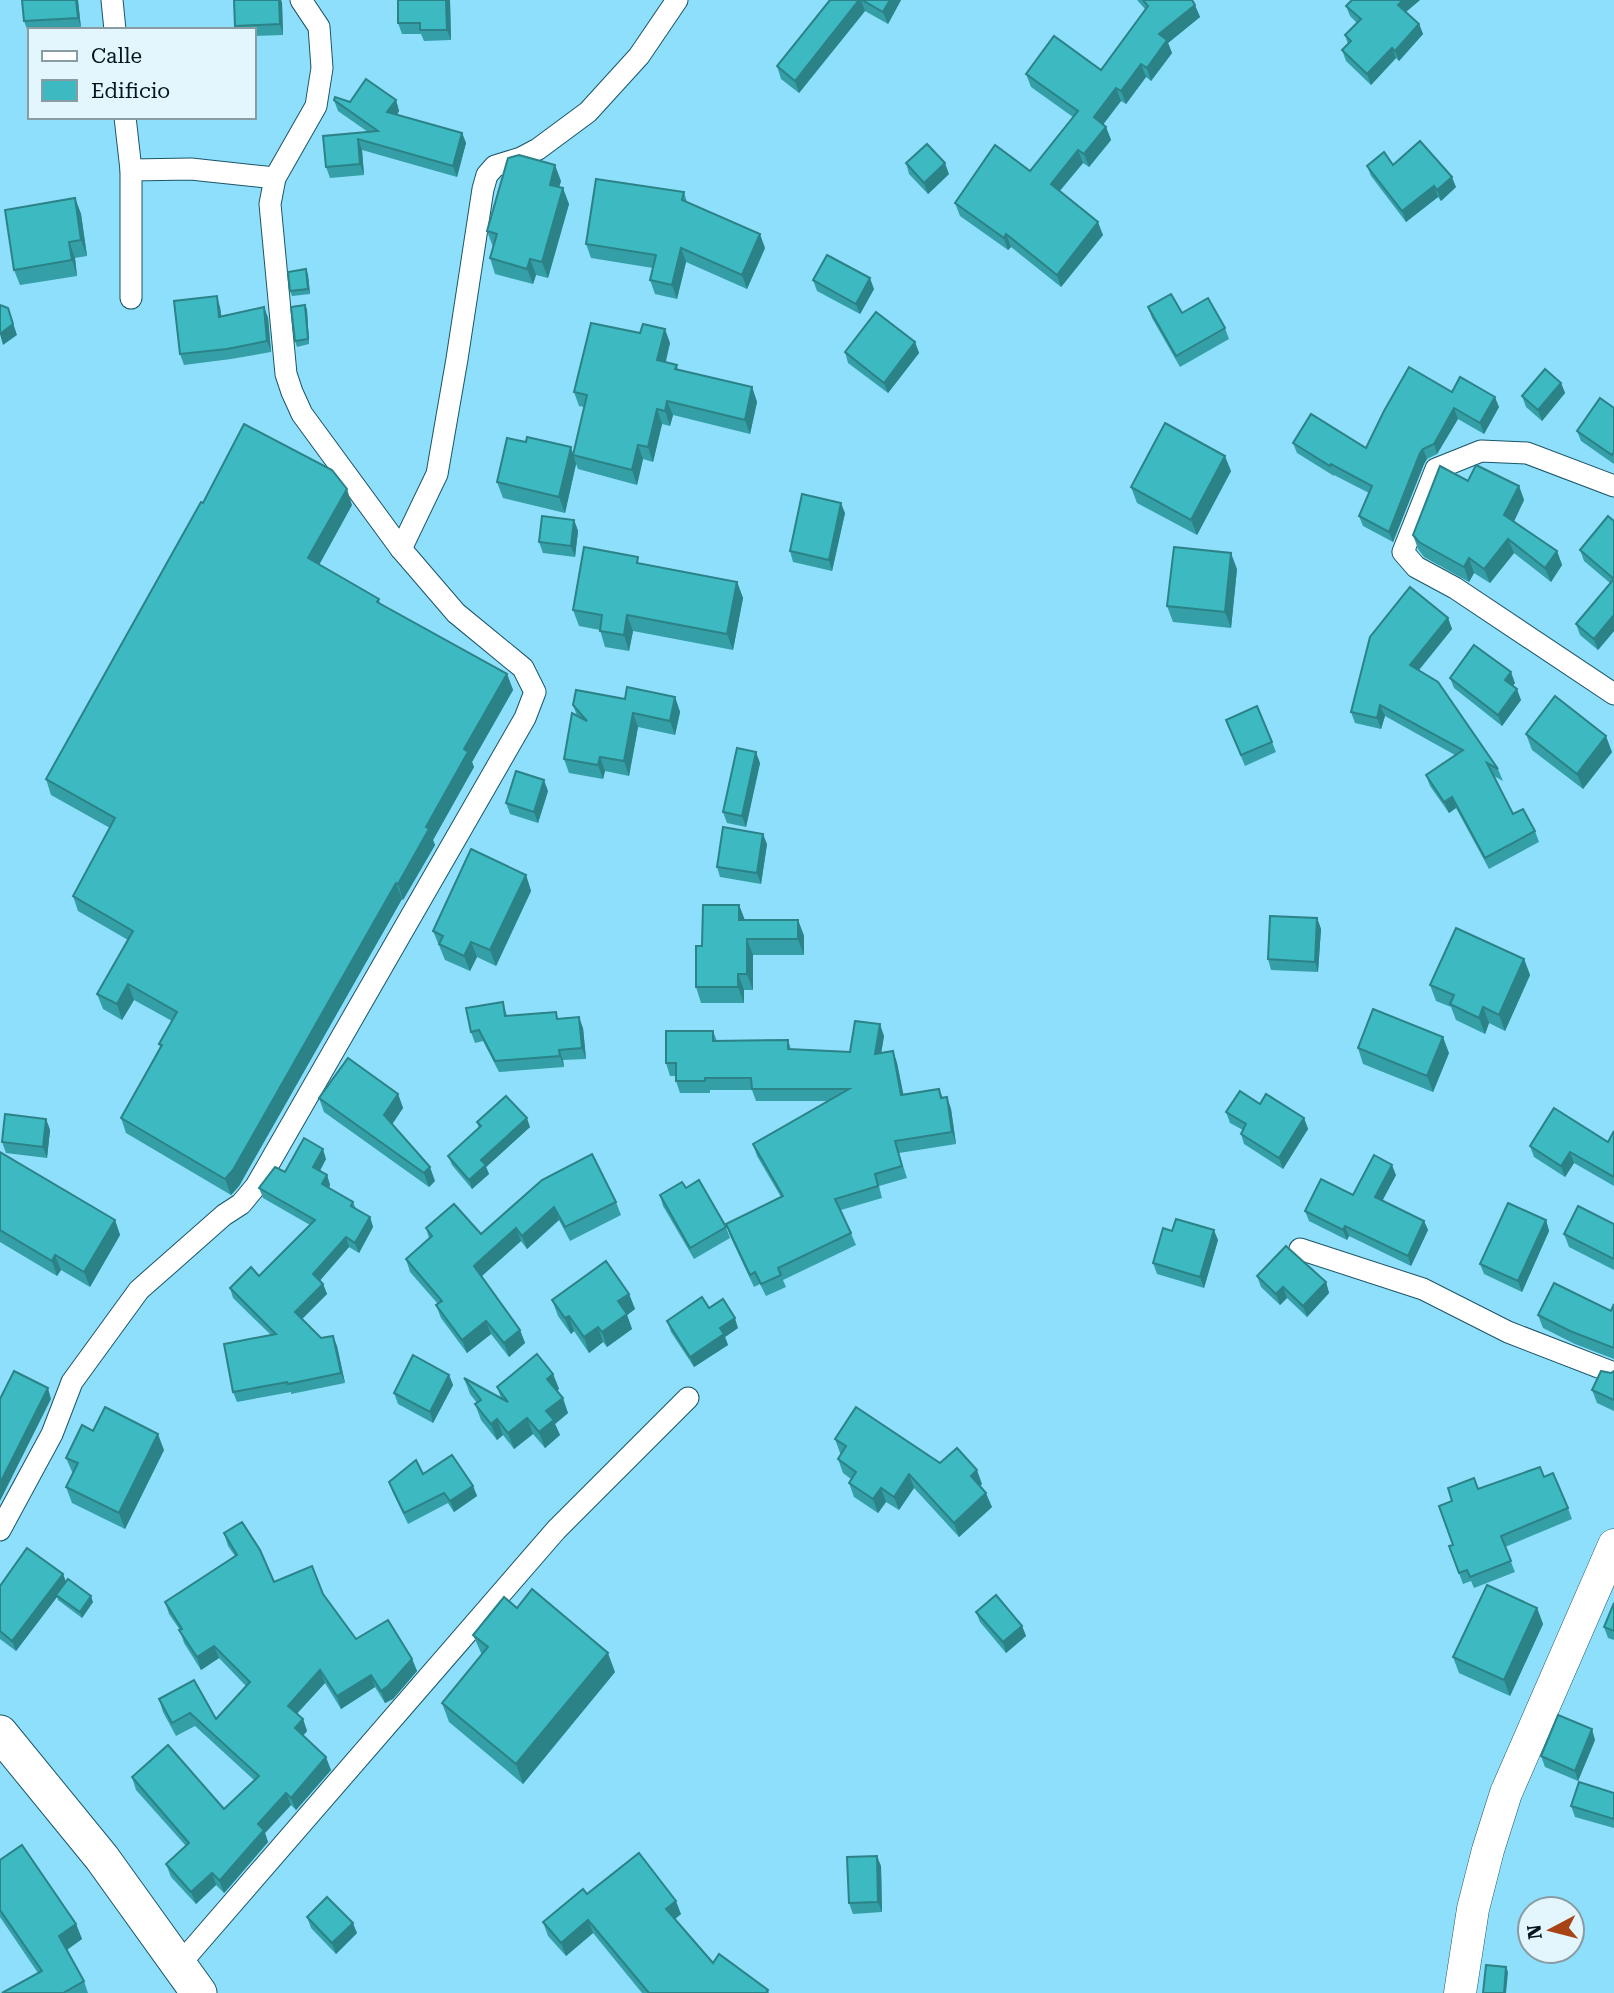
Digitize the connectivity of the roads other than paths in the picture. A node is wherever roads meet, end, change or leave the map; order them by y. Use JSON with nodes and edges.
{"nodes":[{"id":1,"x":112,"y":0,"type":"edge"},
{"id":2,"x":301,"y":0,"type":"edge"},
{"id":3,"x":677,"y":0,"type":"edge"},
{"id":4,"x":115,"y":28,"type":"edge"},
{"id":5,"x":125,"y":119,"type":"edge"},
{"id":6,"x":131,"y":170,"type":"junction"},
{"id":7,"x":275,"y":178,"type":"junction"},
{"id":8,"x":131,"y":298,"type":"dead end"},
{"id":9,"x":1614,"y":486,"type":"edge"},
{"id":10,"x":401,"y":549,"type":"junction"},
{"id":11,"x":1614,"y":694,"type":"edge"},
{"id":12,"x":1300,"y":1249,"type":"dead end"},
{"id":13,"x":1614,"y":1373,"type":"edge"},
{"id":14,"x":688,"y":1398,"type":"dead end"},
{"id":15,"x":0,"y":1530,"type":"edge"},
{"id":16,"x":1614,"y":1545,"type":"edge"},
{"id":17,"x":0,"y":1732,"type":"edge"},
{"id":18,"x":179,"y":1965,"type":"junction"},
{"id":19,"x":199,"y":1993,"type":"edge"},
{"id":20,"x":1460,"y":1993,"type":"edge"}],
"edges":[{"from":1,"to":4,"type":"street"},
{"from":2,"to":7,"type":"street"},
{"from":3,"to":10,"type":"street"},
{"from":5,"to":6,"type":"street"},
{"from":6,"to":7,"type":"street"},
{"from":6,"to":8,"type":"street"},
{"from":7,"to":10,"type":"street"},
{"from":9,"to":11,"type":"street"},
{"from":10,"to":15,"type":"street"},
{"from":12,"to":13,"type":"street"},
{"from":14,"to":18,"type":"street"},
{"from":16,"to":20,"type":"main road"},
{"from":17,"to":18,"type":"main road"},
{"from":18,"to":19,"type":"main road"}]}
